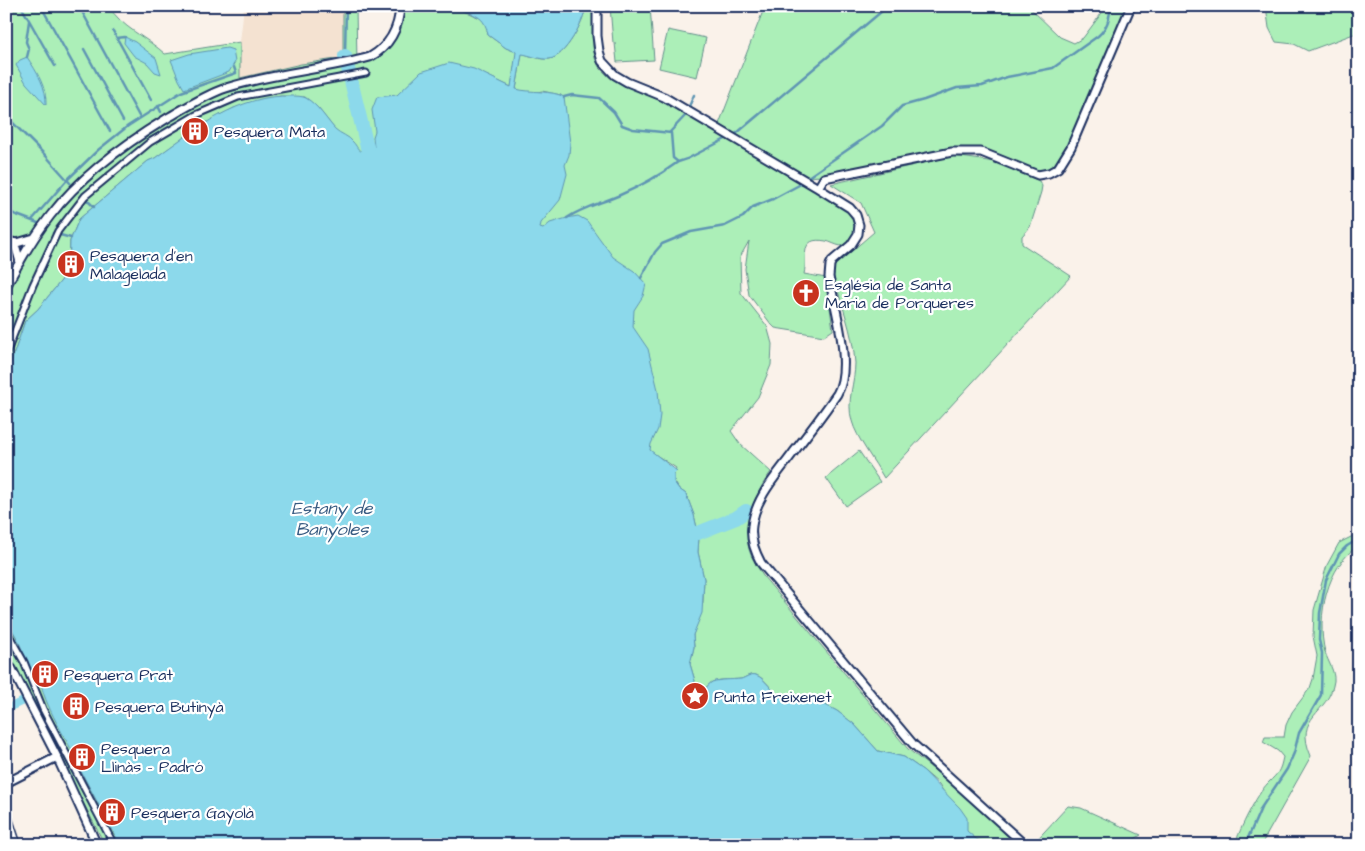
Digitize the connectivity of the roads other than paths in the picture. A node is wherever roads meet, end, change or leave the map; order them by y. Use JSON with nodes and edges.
{"nodes":[{"id":1,"x":400,"y":6,"type":"edge"},
{"id":2,"x":597,"y":6,"type":"edge"},
{"id":3,"x":1131,"y":6,"type":"edge"},
{"id":4,"x":366,"y":73,"type":"dead end"},
{"id":5,"x":818,"y":188,"type":"junction"},
{"id":6,"x":34,"y":238,"type":"junction"},
{"id":7,"x":8,"y":241,"type":"edge"},
{"id":8,"x":20,"y":262,"type":"junction"},
{"id":9,"x":6,"y":286,"type":"edge"},
{"id":10,"x":6,"y":354,"type":"edge"},
{"id":11,"x":6,"y":630,"type":"edge"},
{"id":12,"x":6,"y":663,"type":"edge"},
{"id":13,"x":57,"y":757,"type":"junction"},
{"id":14,"x":6,"y":783,"type":"edge"},
{"id":15,"x":6,"y":815,"type":"edge"},
{"id":16,"x":16,"y":845,"type":"edge"},
{"id":17,"x":97,"y":845,"type":"edge"},
{"id":18,"x":114,"y":845,"type":"edge"},
{"id":19,"x":1026,"y":845,"type":"edge"}],
"edges":[{"from":1,"to":6,"type":"street"},
{"from":2,"to":5,"type":"street"},
{"from":3,"to":5,"type":"street"},
{"from":4,"to":10,"type":"street"},
{"from":5,"to":19,"type":"street"},
{"from":6,"to":7,"type":"street"},
{"from":6,"to":8,"type":"street"},
{"from":7,"to":8,"type":"street"},
{"from":8,"to":9,"type":"street"},
{"from":11,"to":18,"type":"street"},
{"from":12,"to":13,"type":"street"},
{"from":13,"to":14,"type":"street"},
{"from":13,"to":17,"type":"street"},
{"from":15,"to":16,"type":"street"}]}
